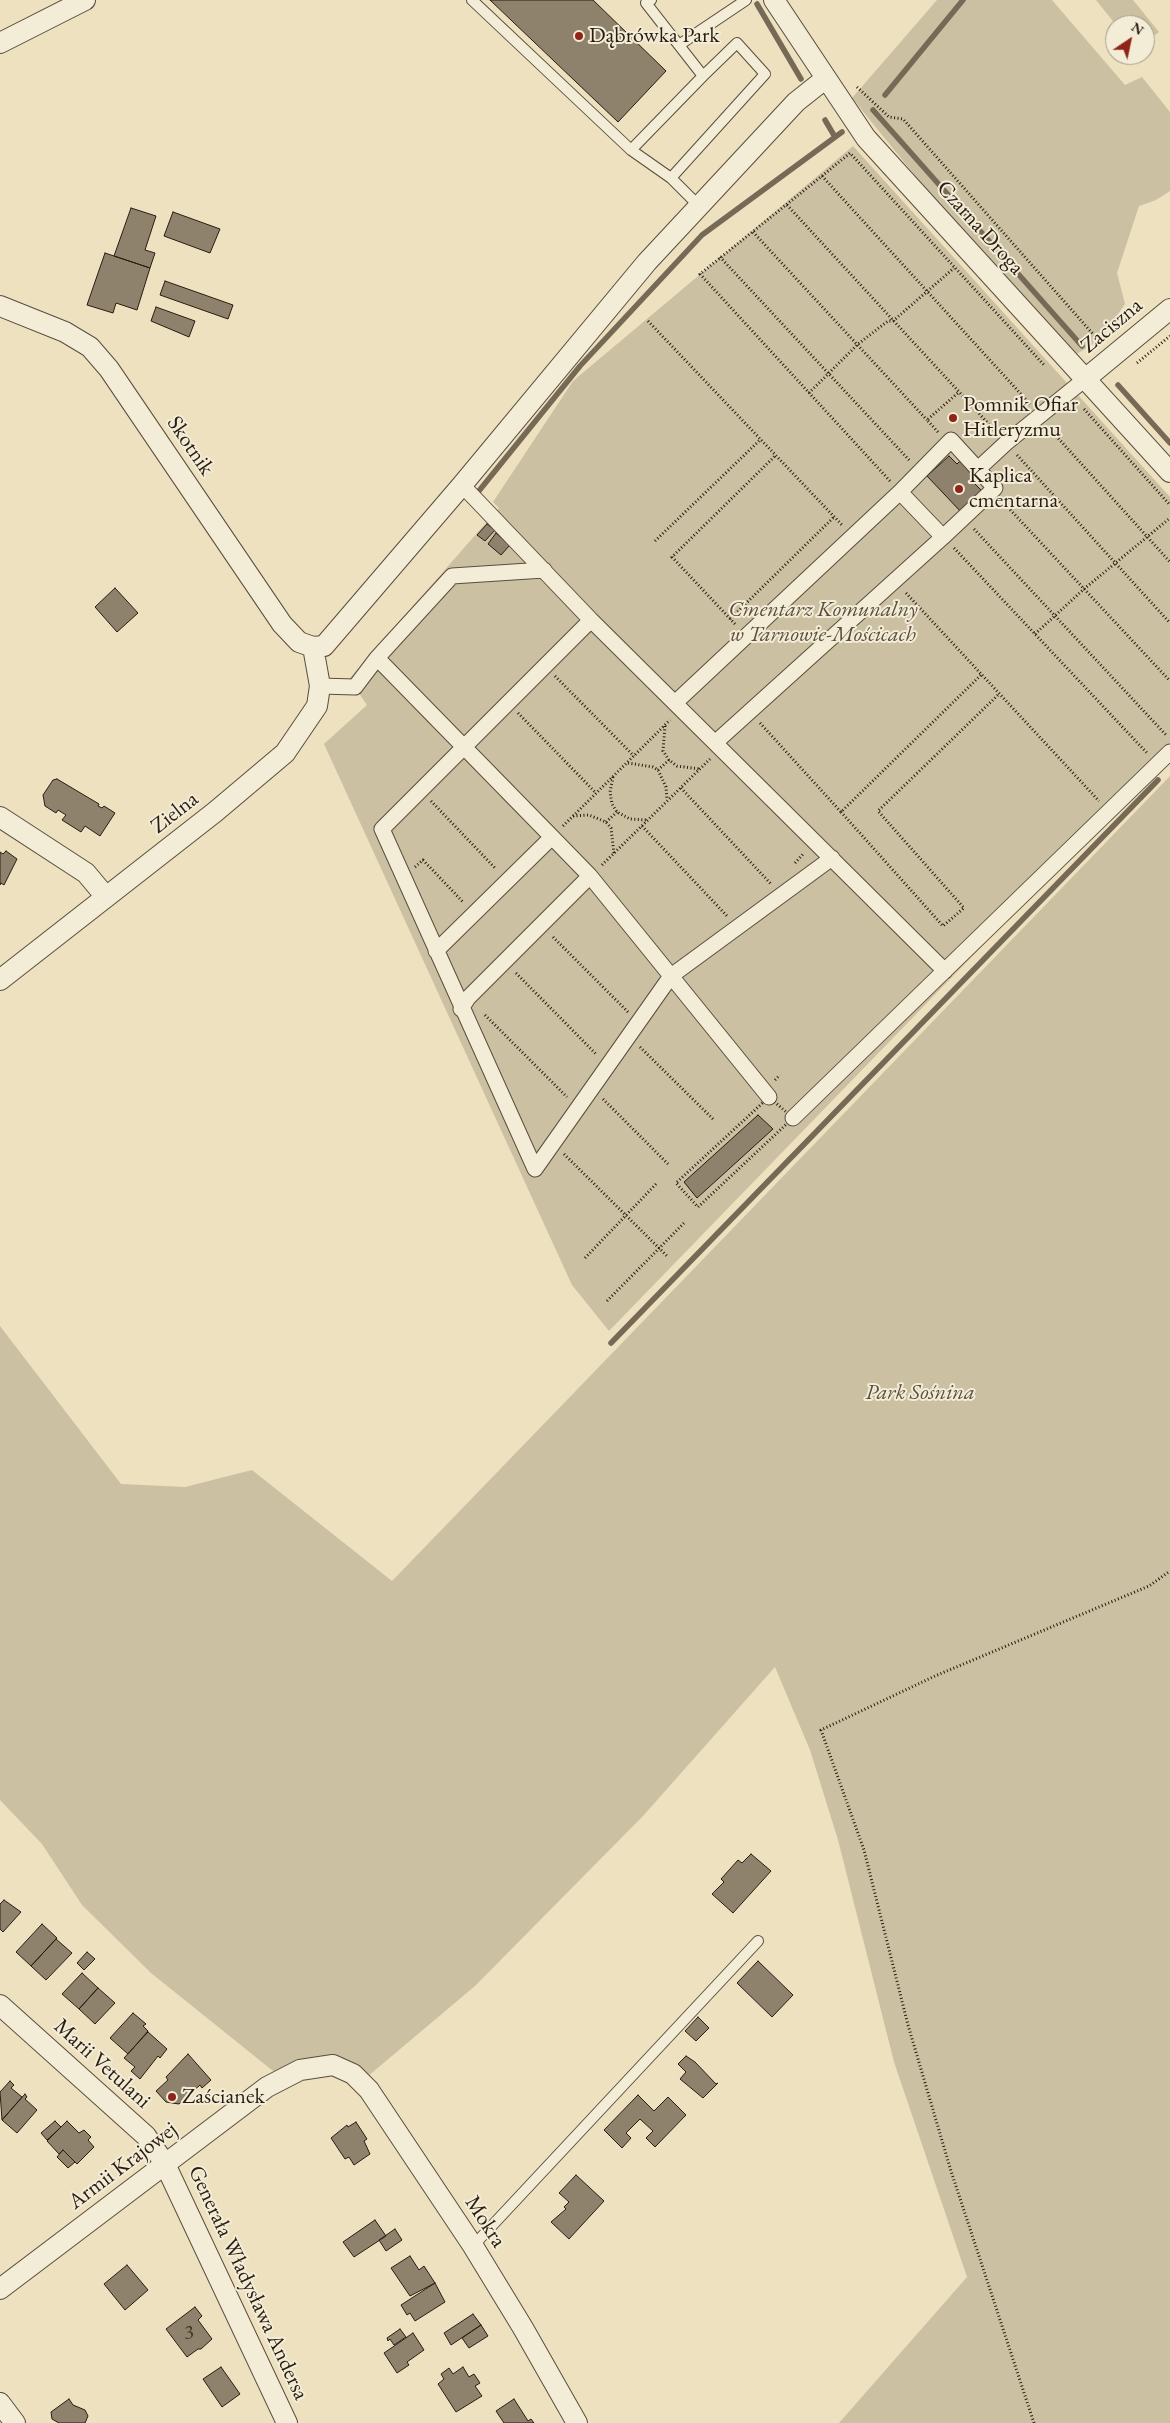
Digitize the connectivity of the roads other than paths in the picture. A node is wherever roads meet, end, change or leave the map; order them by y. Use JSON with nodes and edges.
{"nodes":[{"id":1,"x":84,"y":0,"type":"edge"},
{"id":2,"x":472,"y":0,"type":"edge"},
{"id":3,"x":651,"y":0,"type":"edge"},
{"id":4,"x":746,"y":0,"type":"edge"},
{"id":5,"x":774,"y":0,"type":"edge"},
{"id":6,"x":0,"y":43,"type":"edge"},
{"id":7,"x":679,"y":45,"type":"junction"},
{"id":8,"x":703,"y":76,"type":"junction"},
{"id":9,"x":825,"y":79,"type":"junction"},
{"id":10,"x":631,"y":150,"type":"junction"},
{"id":11,"x":671,"y":178,"type":"junction"},
{"id":12,"x":698,"y":205,"type":"junction"},
{"id":13,"x":0,"y":306,"type":"edge"},
{"id":14,"x":1170,"y":309,"type":"edge"},
{"id":15,"x":1076,"y":386,"type":"junction"},
{"id":16,"x":978,"y":469,"type":"junction"},
{"id":17,"x":1170,"y":472,"type":"edge"},
{"id":18,"x":462,"y":485,"type":"junction"},
{"id":19,"x":900,"y":492,"type":"junction"},
{"id":20,"x":944,"y":537,"type":"junction"},
{"id":21,"x":544,"y":570,"type":"junction"},
{"id":22,"x":591,"y":620,"type":"junction"},
{"id":23,"x":313,"y":646,"type":"junction"},
{"id":24,"x":377,"y":658,"type":"junction"},
{"id":25,"x":320,"y":686,"type":"junction"},
{"id":26,"x":679,"y":705,"type":"junction"},
{"id":27,"x":719,"y":745,"type":"junction"},
{"id":28,"x":462,"y":747,"type":"junction"},
{"id":29,"x":1170,"y":752,"type":"edge"},
{"id":30,"x":0,"y":817,"type":"edge"},
{"id":31,"x":552,"y":837,"type":"junction"},
{"id":32,"x":832,"y":858,"type":"junction"},
{"id":33,"x":590,"y":876,"type":"junction"},
{"id":34,"x":106,"y":898,"type":"junction"},
{"id":35,"x":436,"y":951,"type":"junction"},
{"id":36,"x":945,"y":970,"type":"junction"},
{"id":37,"x":672,"y":976,"type":"junction"},
{"id":38,"x":0,"y":980,"type":"edge"},
{"id":39,"x":465,"y":1003,"type":"junction"},
{"id":40,"x":768,"y":1097,"type":"road end"},
{"id":41,"x":793,"y":1118,"type":"road end"},
{"id":42,"x":758,"y":1941,"type":"dead end"},
{"id":43,"x":0,"y":2005,"type":"edge"},
{"id":44,"x":333,"y":2065,"type":"joint"},
{"id":45,"x":165,"y":2164,"type":"junction"},
{"id":46,"x":472,"y":2246,"type":"junction"},
{"id":47,"x":0,"y":2289,"type":"edge"},
{"id":48,"x":0,"y":2403,"type":"edge"},
{"id":49,"x":15,"y":2423,"type":"edge"},
{"id":50,"x":287,"y":2423,"type":"edge"},
{"id":51,"x":577,"y":2423,"type":"edge"}],
"edges":[{"from":1,"to":6,"type":"street"},
{"from":2,"to":10,"type":"lane"},
{"from":3,"to":7,"type":"lane"},
{"from":4,"to":7,"type":"lane"},
{"from":5,"to":9,"type":"street","name":"Czarna Droga"},
{"from":7,"to":8,"type":"lane"},
{"from":8,"to":10,"type":"lane"},
{"from":8,"to":11,"type":"lane"},
{"from":9,"to":12,"type":"street"},
{"from":9,"to":15,"type":"street","name":"Czarna Droga"},
{"from":10,"to":11,"type":"lane"},
{"from":11,"to":12,"type":"lane"},
{"from":12,"to":18,"type":"street"},
{"from":13,"to":23,"type":"street","name":"Skotnik"},
{"from":14,"to":15,"type":"street","name":"Zaciszna"},
{"from":15,"to":16,"type":"street"},
{"from":15,"to":17,"type":"street","name":"Czarna Droga"},
{"from":16,"to":19,"type":"street"},
{"from":16,"to":20,"type":"street"},
{"from":18,"to":21,"type":"street"},
{"from":18,"to":23,"type":"street"},
{"from":19,"to":20,"type":"street"},
{"from":19,"to":26,"type":"street"},
{"from":20,"to":27,"type":"street"},
{"from":21,"to":22,"type":"street"},
{"from":21,"to":24,"type":"street"},
{"from":22,"to":26,"type":"street"},
{"from":22,"to":28,"type":"street"},
{"from":23,"to":25,"type":"street","name":"Zielna"},
{"from":24,"to":25,"type":"street"},
{"from":24,"to":28,"type":"street"},
{"from":25,"to":34,"type":"street","name":"Zielna"},
{"from":26,"to":27,"type":"street"},
{"from":27,"to":32,"type":"street"},
{"from":28,"to":31,"type":"street"},
{"from":28,"to":35,"type":"street"},
{"from":29,"to":36,"type":"street"},
{"from":30,"to":34,"type":"street"},
{"from":31,"to":33,"type":"street"},
{"from":31,"to":35,"type":"street"},
{"from":32,"to":36,"type":"street"},
{"from":32,"to":37,"type":"street"},
{"from":33,"to":37,"type":"street"},
{"from":33,"to":39,"type":"street"},
{"from":34,"to":38,"type":"street","name":"Zielna"},
{"from":35,"to":39,"type":"street"},
{"from":36,"to":41,"type":"street"},
{"from":37,"to":39,"type":"street"},
{"from":37,"to":40,"type":"street"},
{"from":42,"to":46,"type":"lane"},
{"from":43,"to":45,"type":"street","name":"Marii Vetulani"},
{"from":44,"to":45,"type":"street","name":"Armii Krajowej"},
{"from":44,"to":46,"type":"street","name":"Mokra"},
{"from":45,"to":47,"type":"street","name":"Armii Krajowej"},
{"from":45,"to":50,"type":"street","name":"Generała Władysława Andersa"},
{"from":46,"to":51,"type":"street","name":"Mokra"},
{"from":48,"to":49,"type":"street"}]}
